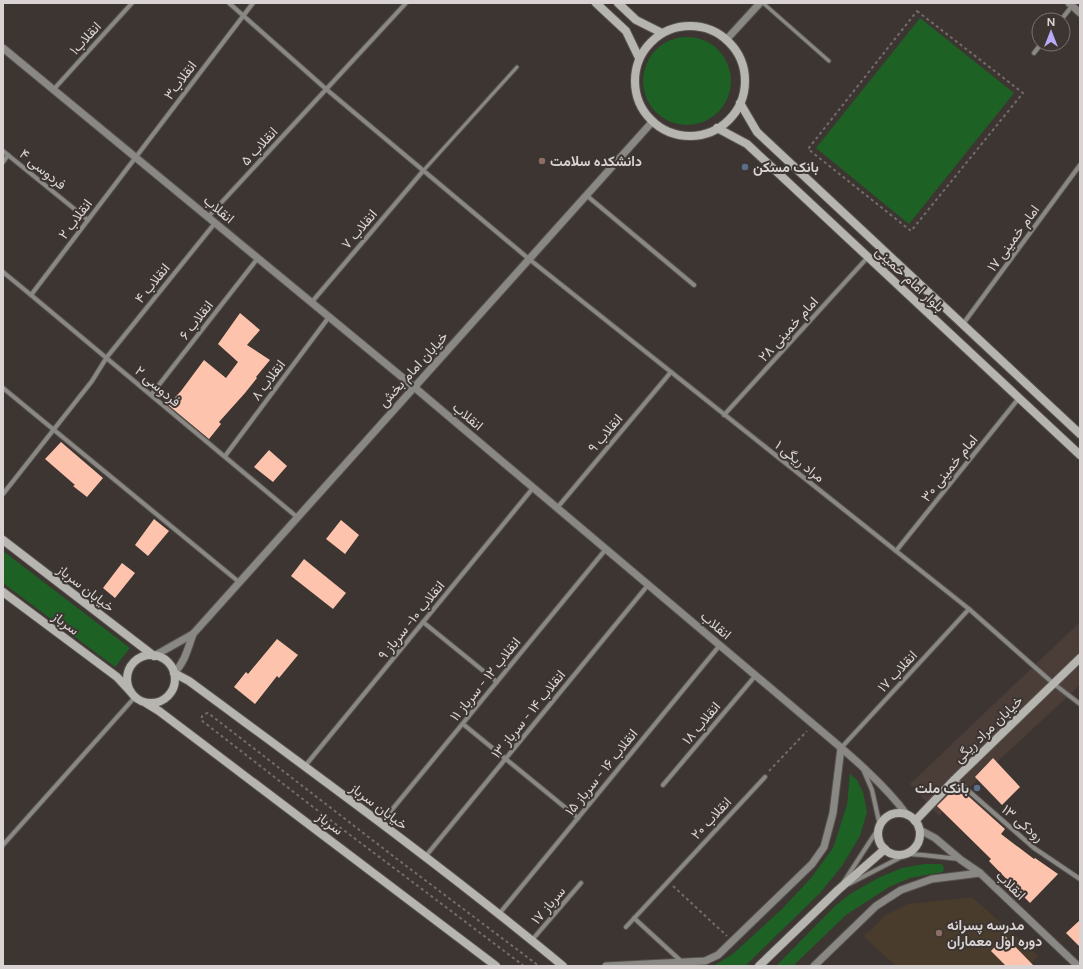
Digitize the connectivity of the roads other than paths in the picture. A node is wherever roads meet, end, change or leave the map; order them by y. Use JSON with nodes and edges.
{"nodes":[{"id":1,"x":132,"y":3,"type":"edge"},
{"id":2,"x":229,"y":3,"type":"edge"},
{"id":3,"x":253,"y":3,"type":"edge"},
{"id":4,"x":406,"y":3,"type":"edge"},
{"id":5,"x":596,"y":3,"type":"edge"},
{"id":6,"x":618,"y":3,"type":"edge"},
{"id":7,"x":760,"y":3,"type":"edge"},
{"id":8,"x":763,"y":3,"type":"edge"},
{"id":9,"x":1071,"y":4,"type":"edge"},
{"id":10,"x":1080,"y":13,"type":"edge"},
{"id":11,"x":243,"y":16,"type":"junction"},
{"id":12,"x":662,"y":33,"type":"junction"},
{"id":13,"x":726,"y":40,"type":"junction"},
{"id":14,"x":3,"y":48,"type":"edge"},
{"id":15,"x":639,"y":58,"type":"junction"},
{"id":16,"x":829,"y":61,"type":"dead end"},
{"id":17,"x":517,"y":67,"type":"dead end"},
{"id":18,"x":54,"y":89,"type":"junction"},
{"id":19,"x":326,"y":89,"type":"junction"},
{"id":20,"x":740,"y":103,"type":"junction"},
{"id":21,"x":653,"y":121,"type":"junction"},
{"id":22,"x":717,"y":128,"type":"junction"},
{"id":23,"x":3,"y":150,"type":"edge"},
{"id":24,"x":8,"y":155,"type":"junction"},
{"id":25,"x":136,"y":157,"type":"junction"},
{"id":26,"x":3,"y":162,"type":"edge"},
{"id":27,"x":1080,"y":165,"type":"edge"},
{"id":28,"x":423,"y":170,"type":"junction"},
{"id":29,"x":586,"y":195,"type":"junction"},
{"id":30,"x":208,"y":217,"type":"junction"},
{"id":31,"x":88,"y":220,"type":"junction"},
{"id":32,"x":215,"y":223,"type":"junction"},
{"id":33,"x":868,"y":257,"type":"junction"},
{"id":34,"x":258,"y":258,"type":"junction"},
{"id":35,"x":529,"y":259,"type":"junction"},
{"id":36,"x":3,"y":272,"type":"edge"},
{"id":37,"x":694,"y":285,"type":"dead end"},
{"id":38,"x":31,"y":295,"type":"junction"},
{"id":39,"x":311,"y":303,"type":"junction"},
{"id":40,"x":329,"y":318,"type":"junction"},
{"id":41,"x":963,"y":324,"type":"junction"},
{"id":42,"x":107,"y":357,"type":"junction"},
{"id":43,"x":671,"y":372,"type":"junction"},
{"id":44,"x":414,"y":387,"type":"junction"},
{"id":45,"x":3,"y":388,"type":"edge"},
{"id":46,"x":152,"y":395,"type":"junction"},
{"id":47,"x":1019,"y":398,"type":"junction"},
{"id":48,"x":724,"y":415,"type":"junction"},
{"id":49,"x":54,"y":430,"type":"junction"},
{"id":50,"x":1080,"y":434,"type":"edge"},
{"id":51,"x":1080,"y":455,"type":"edge"},
{"id":52,"x":225,"y":456,"type":"junction"},
{"id":53,"x":533,"y":488,"type":"junction"},
{"id":54,"x":3,"y":494,"type":"edge"},
{"id":55,"x":557,"y":508,"type":"junction"},
{"id":56,"x":298,"y":517,"type":"junction"},
{"id":57,"x":3,"y":540,"type":"edge"},
{"id":58,"x":606,"y":549,"type":"junction"},
{"id":59,"x":896,"y":551,"type":"junction"},
{"id":60,"x":239,"y":582,"type":"junction"},
{"id":61,"x":648,"y":585,"type":"junction"},
{"id":62,"x":3,"y":592,"type":"edge"},
{"id":63,"x":969,"y":609,"type":"junction"},
{"id":64,"x":423,"y":622,"type":"junction"},
{"id":65,"x":193,"y":634,"type":"junction"},
{"id":66,"x":720,"y":645,"type":"junction"},
{"id":67,"x":154,"y":656,"type":"junction"},
{"id":68,"x":1080,"y":658,"type":"edge"},
{"id":69,"x":174,"y":673,"type":"junction"},
{"id":70,"x":756,"y":675,"type":"junction"},
{"id":71,"x":497,"y":682,"type":"junction"},
{"id":72,"x":1054,"y":684,"type":"junction"},
{"id":73,"x":132,"y":694,"type":"junction"},
{"id":74,"x":146,"y":702,"type":"junction"},
{"id":75,"x":1080,"y":704,"type":"edge"},
{"id":76,"x":463,"y":724,"type":"junction"},
{"id":77,"x":842,"y":748,"type":"junction"},
{"id":78,"x":505,"y":758,"type":"junction"},
{"id":79,"x":305,"y":766,"type":"junction"},
{"id":80,"x":862,"y":767,"type":"junction"},
{"id":81,"x":765,"y":776,"type":"road end"},
{"id":82,"x":955,"y":779,"type":"junction"},
{"id":83,"x":663,"y":785,"type":"dead end"},
{"id":84,"x":907,"y":815,"type":"junction"},
{"id":85,"x":578,"y":818,"type":"junction"},
{"id":86,"x":915,"y":821,"type":"junction"},
{"id":87,"x":381,"y":824,"type":"junction"},
{"id":88,"x":880,"y":826,"type":"junction"},
{"id":89,"x":920,"y":830,"type":"junction"},
{"id":90,"x":3,"y":845,"type":"edge"},
{"id":91,"x":885,"y":850,"type":"junction"},
{"id":92,"x":907,"y":854,"type":"junction"},
{"id":93,"x":424,"y":857,"type":"junction"},
{"id":94,"x":961,"y":860,"type":"junction"},
{"id":95,"x":980,"y":873,"type":"junction"},
{"id":96,"x":1080,"y":879,"type":"edge"},
{"id":97,"x":581,"y":883,"type":"dead end"},
{"id":98,"x":838,"y":890,"type":"junction"},
{"id":99,"x":499,"y":914,"type":"junction"},
{"id":100,"x":634,"y":918,"type":"junction"},
{"id":101,"x":626,"y":927,"type":"dead end"},
{"id":102,"x":532,"y":941,"type":"junction"},
{"id":103,"x":682,"y":962,"type":"junction"},
{"id":104,"x":496,"y":966,"type":"edge"},
{"id":105,"x":562,"y":966,"type":"edge"},
{"id":106,"x":606,"y":966,"type":"edge"},
{"id":107,"x":759,"y":966,"type":"edge"},
{"id":108,"x":814,"y":966,"type":"edge"},
{"id":109,"x":1078,"y":966,"type":"edge"}],
"edges":[{"from":1,"to":18,"type":"street","name":"انقلاب۱"},
{"from":2,"to":11,"type":"street","name":"مراد ریگی ۱"},
{"from":3,"to":11,"type":"street","name":"انقلاب۳"},
{"from":4,"to":19,"type":"street","name":"انقلاب ۵"},
{"from":5,"to":15,"type":"main road"},
{"from":6,"to":12,"type":"main road"},
{"from":7,"to":13,"type":"street"},
{"from":8,"to":16,"type":"lane"},
{"from":9,"to":10,"type":"street"},
{"from":11,"to":19,"type":"street","name":"مراد ریگی ۱"},
{"from":11,"to":25,"type":"street","name":"انقلاب۳"},
{"from":12,"to":13,"type":"main road"},
{"from":12,"to":15,"type":"main road"},
{"from":13,"to":20,"type":"main road"},
{"from":14,"to":18,"type":"street","name":"انقلاب"},
{"from":15,"to":21,"type":"main road"},
{"from":17,"to":28,"type":"lane"},
{"from":18,"to":25,"type":"street","name":"انقلاب"},
{"from":19,"to":28,"type":"street","name":"مراد ریگی ۱"},
{"from":19,"to":30,"type":"street","name":"انقلاب ۵"},
{"from":20,"to":22,"type":"main road"},
{"from":20,"to":41,"type":"main road","name":"بلوار امام خمینی"},
{"from":21,"to":22,"type":"main road"},
{"from":21,"to":29,"type":"street","name":"خیابان امام بخش"},
{"from":22,"to":33,"type":"main road","name":"بلوار امام خمینی"},
{"from":23,"to":24,"type":"street","name":"فردوسی ۴"},
{"from":24,"to":26,"type":"street"},
{"from":24,"to":31,"type":"street","name":"فردوسی ۴"},
{"from":25,"to":30,"type":"street","name":"انقلاب"},
{"from":25,"to":31,"type":"street","name":"انقلاب ۲"},
{"from":27,"to":41,"type":"street","name":"امام خمینی ۱۷"},
{"from":28,"to":35,"type":"street","name":"مراد ریگی ۱"},
{"from":28,"to":39,"type":"street","name":"انقلاب ۷"},
{"from":29,"to":35,"type":"street","name":"خیابان امام بخش"},
{"from":29,"to":37,"type":"street"},
{"from":30,"to":32,"type":"street","name":"انقلاب"},
{"from":31,"to":38,"type":"street","name":"انقلاب ۲"},
{"from":32,"to":34,"type":"street","name":"انقلاب"},
{"from":32,"to":42,"type":"street","name":"انقلاب ۴"},
{"from":33,"to":47,"type":"main road","name":"بلوار امام خمینی"},
{"from":33,"to":48,"type":"street","name":"امام خمینی ۲۸"},
{"from":34,"to":39,"type":"street","name":"انقلاب"},
{"from":34,"to":46,"type":"street","name":"انقلاب ۶"},
{"from":35,"to":43,"type":"street","name":"مراد ریگی ۱"},
{"from":35,"to":44,"type":"street","name":"خیابان امام بخش"},
{"from":36,"to":38,"type":"street","name":"فردوسی ۲"},
{"from":38,"to":42,"type":"street","name":"فردوسی ۲"},
{"from":39,"to":40,"type":"street","name":"انقلاب"},
{"from":40,"to":44,"type":"street","name":"انقلاب"},
{"from":40,"to":52,"type":"street","name":"انقلاب ۸"},
{"from":41,"to":50,"type":"main road","name":"بلوار امام خمینی"},
{"from":42,"to":46,"type":"street","name":"فردوسی ۲"},
{"from":42,"to":49,"type":"street","name":"انقلاب ۴"},
{"from":43,"to":48,"type":"street","name":"مراد ریگی ۱"},
{"from":43,"to":55,"type":"street","name":"انقلاب ۹"},
{"from":44,"to":53,"type":"street","name":"انقلاب"},
{"from":44,"to":56,"type":"street","name":"خیابان امام بخش"},
{"from":45,"to":49,"type":"street"},
{"from":46,"to":52,"type":"street","name":"فردوسی ۲"},
{"from":47,"to":51,"type":"main road","name":"بلوار امام خمینی"},
{"from":47,"to":59,"type":"street","name":"امام خمینی ۳۰"},
{"from":48,"to":59,"type":"street","name":"مراد ریگی ۱"},
{"from":49,"to":54,"type":"street","name":"انقلاب ۴"},
{"from":49,"to":60,"type":"street"},
{"from":52,"to":56,"type":"street","name":"فردوسی ۲"},
{"from":53,"to":55,"type":"street","name":"انقلاب"},
{"from":53,"to":64,"type":"street","name":"انقلاب ۱۰- سرباز ۹"},
{"from":55,"to":58,"type":"street","name":"انقلاب"},
{"from":56,"to":60,"type":"street","name":"خیابان امام بخش"},
{"from":57,"to":67,"type":"main road","name":"خیابان سرباز"},
{"from":58,"to":61,"type":"street","name":"انقلاب"},
{"from":58,"to":71,"type":"street","name":"انقلاب ۱۲ - سرباز ۱۱"},
{"from":59,"to":63,"type":"street","name":"مراد ریگی ۱"},
{"from":60,"to":65,"type":"street","name":"خیابان امام بخش"},
{"from":61,"to":66,"type":"street","name":"انقلاب"},
{"from":61,"to":78,"type":"street","name":"انقلاب ۱۴ - سرباز ۱۳"},
{"from":62,"to":73,"type":"main road","name":"سرباز"},
{"from":63,"to":72,"type":"street","name":"مراد ریگی ۱"},
{"from":63,"to":77,"type":"street","name":"انقلاب ۱۷"},
{"from":64,"to":71,"type":"street"},
{"from":64,"to":79,"type":"street","name":"انقلاب ۱۰- سرباز ۹"},
{"from":65,"to":67,"type":"street"},
{"from":65,"to":69,"type":"street"},
{"from":66,"to":70,"type":"street","name":"انقلاب"},
{"from":66,"to":85,"type":"street","name":"انقلاب ۱۶ - سرباز ۱۵"},
{"from":67,"to":69,"type":"main road"},
{"from":67,"to":73,"type":"main road"},
{"from":68,"to":72,"type":"main road","name":"خیابان مراد ریگی"},
{"from":69,"to":74,"type":"main road"},
{"from":69,"to":79,"type":"main road","name":"خیابان سرباز"},
{"from":70,"to":77,"type":"street","name":"انقلاب"},
{"from":70,"to":83,"type":"street","name":"انقلاب ۱۸"},
{"from":71,"to":76,"type":"street","name":"انقلاب ۱۲ - سرباز ۱۱"},
{"from":72,"to":75,"type":"street","name":"مراد ریگی ۱"},
{"from":72,"to":82,"type":"main road","name":"خیابان مراد ریگی"},
{"from":73,"to":74,"type":"main road"},
{"from":73,"to":90,"type":"street"},
{"from":74,"to":104,"type":"main road","name":"سرباز"},
{"from":76,"to":78,"type":"street"},
{"from":76,"to":87,"type":"street","name":"انقلاب ۱۲ - سرباز ۱۱"},
{"from":77,"to":80,"type":"street","name":"انقلاب"},
{"from":77,"to":103,"type":"street"},
{"from":78,"to":85,"type":"street"},
{"from":78,"to":93,"type":"street","name":"انقلاب ۱۴ - سرباز ۱۳"},
{"from":79,"to":87,"type":"main road","name":"خیابان سرباز"},
{"from":80,"to":84,"type":"street","name":"انقلاب"},
{"from":80,"to":88,"type":"street"},
{"from":81,"to":100,"type":"street","name":"انقلاب ۲۰"},
{"from":82,"to":86,"type":"main road","name":"خیابان مراد ریگی"},
{"from":82,"to":96,"type":"street","name":"رودکی ۱۳"},
{"from":84,"to":86,"type":"main road"},
{"from":84,"to":88,"type":"main road"},
{"from":85,"to":99,"type":"street","name":"انقلاب ۱۶ - سرباز ۱۵"},
{"from":86,"to":89,"type":"main road"},
{"from":87,"to":93,"type":"main road","name":"خیابان سرباز"},
{"from":88,"to":91,"type":"main road"},
{"from":88,"to":98,"type":"street"},
{"from":89,"to":92,"type":"main road"},
{"from":89,"to":94,"type":"street","name":"انقلاب"},
{"from":91,"to":92,"type":"main road"},
{"from":91,"to":98,"type":"main road"},
{"from":92,"to":94,"type":"street"},
{"from":92,"to":98,"type":"street"},
{"from":93,"to":99,"type":"main road","name":"خیابان سرباز"},
{"from":94,"to":95,"type":"street","name":"انقلاب"},
{"from":95,"to":108,"type":"street"},
{"from":95,"to":109,"type":"street","name":"انقلاب"},
{"from":97,"to":102,"type":"street","name":"سرباز ۱۷"},
{"from":98,"to":107,"type":"main road"},
{"from":99,"to":102,"type":"main road","name":"خیابان سرباز"},
{"from":100,"to":101,"type":"street","name":"انقلاب ۲۰"},
{"from":100,"to":103,"type":"street"},
{"from":102,"to":105,"type":"main road","name":"خیابان سرباز"},
{"from":103,"to":106,"type":"street"}]}
